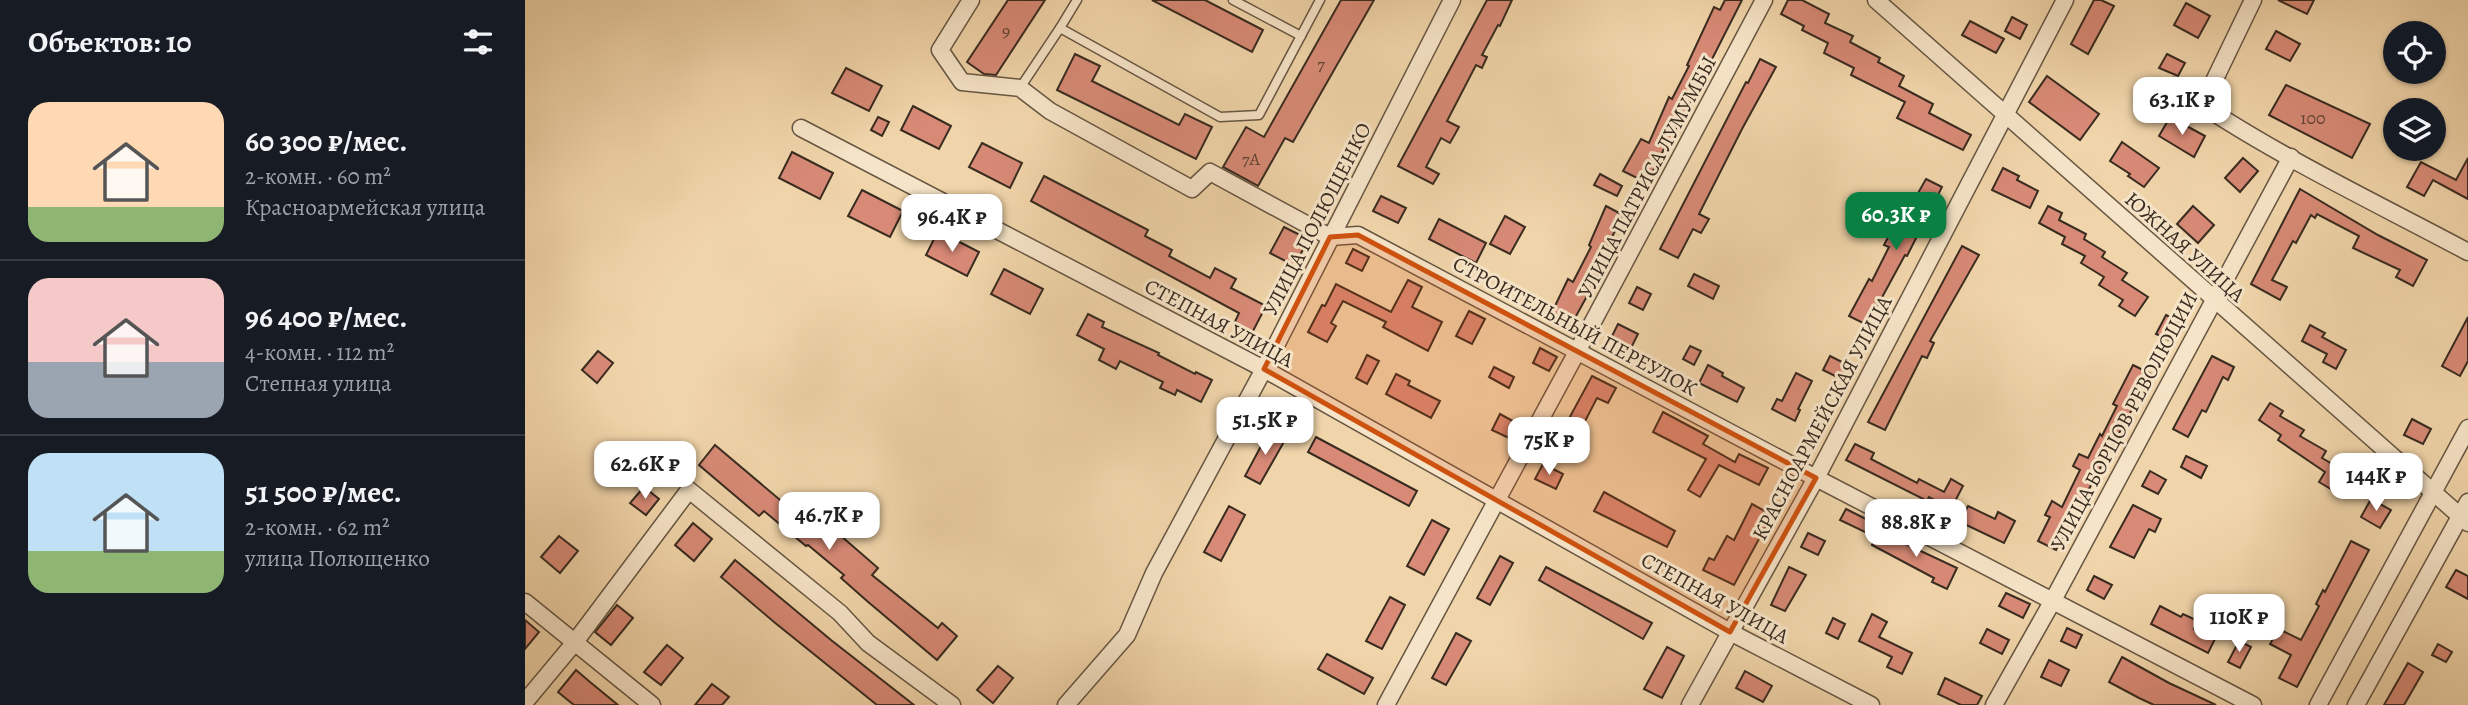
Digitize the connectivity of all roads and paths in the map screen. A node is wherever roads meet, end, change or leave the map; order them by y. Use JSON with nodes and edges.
{"nodes":[{"id":1,"x":971,"y":0,"type":"edge"},
{"id":2,"x":1077,"y":0,"type":"edge"},
{"id":3,"x":1233,"y":0,"type":"edge"},
{"id":4,"x":1320,"y":0,"type":"edge"},
{"id":5,"x":1452,"y":0,"type":"edge"},
{"id":6,"x":1764,"y":0,"type":"edge"},
{"id":7,"x":1876,"y":0,"type":"edge"},
{"id":8,"x":2065,"y":0,"type":"edge"},
{"id":9,"x":2253,"y":0,"type":"edge"},
{"id":10,"x":1060,"y":27,"type":"junction"},
{"id":11,"x":1301,"y":36,"type":"junction"},
{"id":12,"x":2174,"y":86,"type":"dead end"},
{"id":13,"x":1020,"y":88,"type":"junction"},
{"id":14,"x":2202,"y":106,"type":"junction"},
{"id":15,"x":2004,"y":114,"type":"junction"},
{"id":16,"x":801,"y":128,"type":"dead end"},
{"id":17,"x":2291,"y":157,"type":"junction"},
{"id":18,"x":1330,"y":237,"type":"junction"},
{"id":19,"x":2468,"y":252,"type":"edge"},
{"id":20,"x":2213,"y":299,"type":"junction"},
{"id":21,"x":1578,"y":351,"type":"junction"},
{"id":22,"x":1264,"y":369,"type":"junction"},
{"id":23,"x":2468,"y":428,"type":"edge"},
{"id":24,"x":1816,"y":478,"type":"junction"},
{"id":25,"x":2433,"y":494,"type":"junction"},
{"id":26,"x":1496,"y":500,"type":"junction"},
{"id":27,"x":2465,"y":514,"type":"edge"},
{"id":28,"x":525,"y":602,"type":"edge"},
{"id":29,"x":2052,"y":602,"type":"junction"},
{"id":30,"x":1730,"y":632,"type":"junction"},
{"id":31,"x":575,"y":642,"type":"junction"},
{"id":32,"x":525,"y":702,"type":"edge"},
{"id":33,"x":652,"y":705,"type":"edge"},
{"id":34,"x":952,"y":705,"type":"edge"},
{"id":35,"x":1066,"y":705,"type":"edge"},
{"id":36,"x":1386,"y":705,"type":"edge"},
{"id":37,"x":1690,"y":705,"type":"edge"},
{"id":38,"x":1871,"y":705,"type":"edge"},
{"id":39,"x":1994,"y":705,"type":"edge"},
{"id":40,"x":2253,"y":705,"type":"edge"},
{"id":41,"x":2318,"y":705,"type":"edge"},
{"id":42,"x":2356,"y":705,"type":"edge"}],
"edges":[{"from":1,"to":13,"type":"street"},
{"from":2,"to":10,"type":"lane"},
{"from":3,"to":11,"type":"lane"},
{"from":4,"to":11,"type":"lane"},
{"from":5,"to":18,"type":"street","name":"УЛИЦА ПОЛЮЩЕНКО"},
{"from":6,"to":21,"type":"street","name":"УЛИЦА ПАТРИСА ЛУМУМБЫ"},
{"from":7,"to":15,"type":"street","name":"ЮЖНАЯ УЛИЦА"},
{"from":8,"to":15,"type":"street","name":"КРАСНОАРМЕЙСКАЯ УЛИЦА"},
{"from":9,"to":14,"type":"street"},
{"from":10,"to":11,"type":"lane"},
{"from":10,"to":13,"type":"lane"},
{"from":12,"to":14,"type":"street"},
{"from":13,"to":18,"type":"street","name":"СТРОИТЕЛЬНЫЙ ПЕРЕУЛОК"},
{"from":14,"to":17,"type":"street"},
{"from":15,"to":20,"type":"street","name":"ЮЖНАЯ УЛИЦА"},
{"from":15,"to":24,"type":"street","name":"КРАСНОАРМЕЙСКАЯ УЛИЦА"},
{"from":16,"to":22,"type":"street","name":"СТЕПНАЯ УЛИЦА"},
{"from":17,"to":19,"type":"street"},
{"from":17,"to":20,"type":"street","name":"УЛИЦА БОРЦОВ РЕВОЛЮЦИИ"},
{"from":18,"to":21,"type":"street","name":"СТРОИТЕЛЬНЫЙ ПЕРЕУЛОК"},
{"from":18,"to":22,"type":"street","name":"УЛИЦА ПОЛЮЩЕНКО"},
{"from":20,"to":25,"type":"street","name":"ЮЖНАЯ УЛИЦА"},
{"from":20,"to":29,"type":"street","name":"УЛИЦА БОРЦОВ РЕВОЛЮЦИИ"},
{"from":21,"to":24,"type":"street","name":"СТРОИТЕЛЬНЫЙ ПЕРЕУЛОК"},
{"from":21,"to":26,"type":"street","name":"УЛИЦА ПАТРИСА ЛУМУМБЫ"},
{"from":22,"to":26,"type":"street","name":"СТЕПНАЯ УЛИЦА"},
{"from":22,"to":35,"type":"street","name":"УЛИЦА ПОЛЮЩЕНКО"},
{"from":23,"to":25,"type":"street"},
{"from":24,"to":29,"type":"street","name":"СТРОИТЕЛЬНЫЙ ПЕРЕУЛОК"},
{"from":24,"to":30,"type":"street","name":"КРАСНОАРМЕЙСКАЯ УЛИЦА"},
{"from":25,"to":27,"type":"street","name":"ЮЖНАЯ УЛИЦА"},
{"from":25,"to":41,"type":"street"},
{"from":26,"to":30,"type":"street","name":"СТЕПНАЯ УЛИЦА"},
{"from":26,"to":36,"type":"street","name":"УЛИЦА ПАТРИСА ЛУМУМБЫ"},
{"from":27,"to":42,"type":"street"},
{"from":28,"to":31,"type":"street"},
{"from":29,"to":39,"type":"street","name":"УЛИЦА БОРЦОВ РЕВОЛЮЦИИ"},
{"from":29,"to":40,"type":"street","name":"СТРОИТЕЛЬНЫЙ ПЕРЕУЛОК"},
{"from":30,"to":37,"type":"street","name":"КРАСНОАРМЕЙСКАЯ УЛИЦА"},
{"from":30,"to":38,"type":"street","name":"СТЕПНАЯ УЛИЦА"},
{"from":31,"to":32,"type":"street"},
{"from":31,"to":33,"type":"street"},
{"from":31,"to":34,"type":"street"}]}
